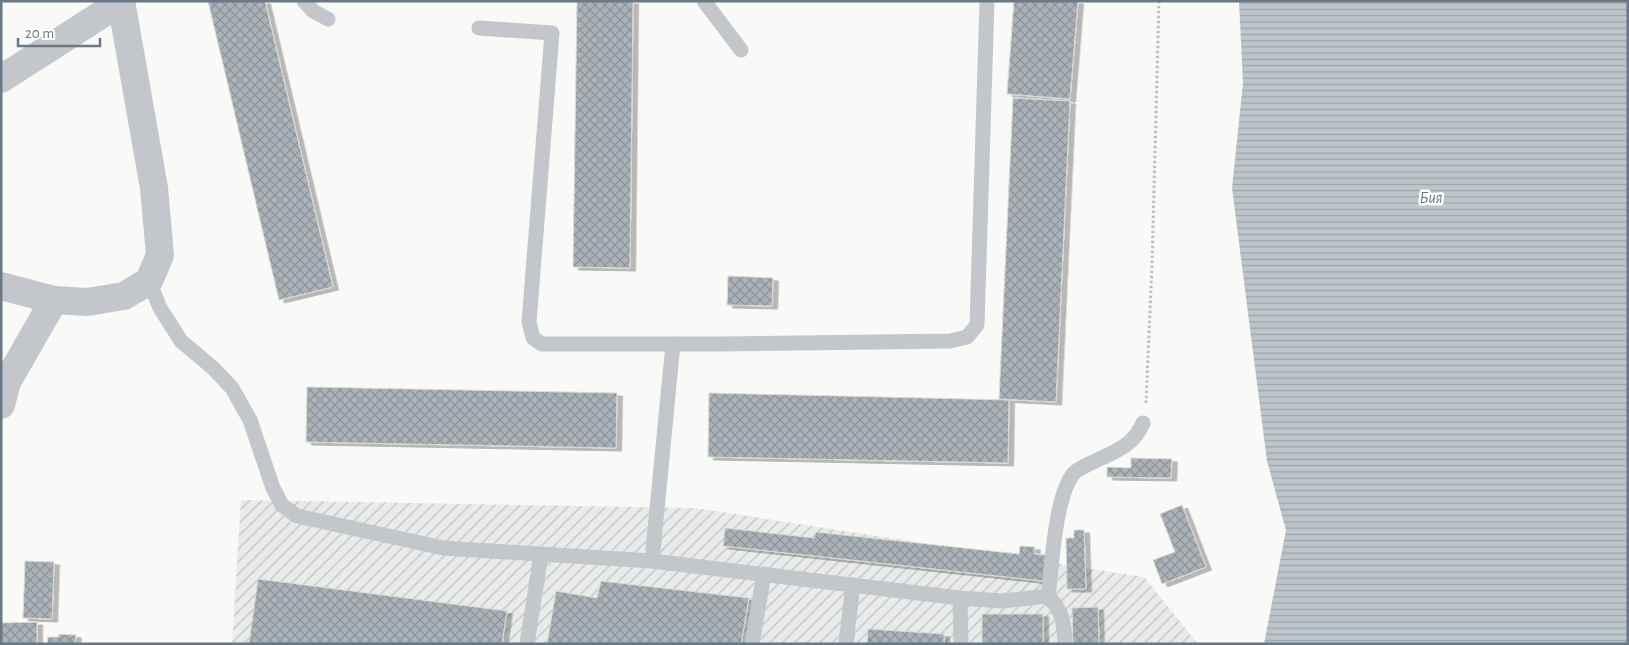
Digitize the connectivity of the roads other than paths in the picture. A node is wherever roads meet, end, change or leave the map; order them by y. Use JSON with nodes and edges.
{"nodes":[{"id":1,"x":304,"y":1,"type":"edge"},
{"id":2,"x":704,"y":1,"type":"edge"},
{"id":3,"x":987,"y":1,"type":"edge"},
{"id":4,"x":121,"y":2,"type":"edge"},
{"id":5,"x":328,"y":19,"type":"dead end"},
{"id":6,"x":479,"y":28,"type":"dead end"},
{"id":7,"x":741,"y":50,"type":"dead end"},
{"id":8,"x":1,"y":79,"type":"edge"},
{"id":9,"x":149,"y":281,"type":"junction"},
{"id":10,"x":1,"y":286,"type":"edge"},
{"id":11,"x":54,"y":300,"type":"junction"},
{"id":12,"x":673,"y":344,"type":"junction"},
{"id":13,"x":1,"y":405,"type":"edge"},
{"id":14,"x":1143,"y":422,"type":"road end"},
{"id":15,"x":541,"y":555,"type":"junction"},
{"id":16,"x":652,"y":561,"type":"junction"},
{"id":17,"x":764,"y":574,"type":"junction"},
{"id":18,"x":853,"y":585,"type":"junction"},
{"id":19,"x":1048,"y":596,"type":"junction"},
{"id":20,"x":960,"y":598,"type":"junction"},
{"id":21,"x":527,"y":644,"type":"edge"},
{"id":22,"x":752,"y":644,"type":"edge"},
{"id":23,"x":846,"y":644,"type":"edge"},
{"id":24,"x":961,"y":644,"type":"edge"},
{"id":25,"x":1065,"y":644,"type":"edge"}],
"edges":[{"from":1,"to":5,"type":"lane"},
{"from":2,"to":7,"type":"lane"},
{"from":3,"to":12,"type":"lane"},
{"from":4,"to":8,"type":"street"},
{"from":4,"to":9,"type":"street"},
{"from":6,"to":12,"type":"lane"},
{"from":9,"to":11,"type":"street"},
{"from":9,"to":15,"type":"lane"},
{"from":10,"to":11,"type":"street"},
{"from":11,"to":13,"type":"street"},
{"from":12,"to":16,"type":"lane"},
{"from":14,"to":19,"type":"lane"},
{"from":15,"to":16,"type":"lane"},
{"from":15,"to":21,"type":"lane"},
{"from":16,"to":17,"type":"lane"},
{"from":17,"to":18,"type":"lane"},
{"from":17,"to":22,"type":"lane"},
{"from":18,"to":20,"type":"lane"},
{"from":18,"to":23,"type":"lane"},
{"from":19,"to":20,"type":"lane"},
{"from":19,"to":25,"type":"lane"},
{"from":20,"to":24,"type":"lane"}]}
